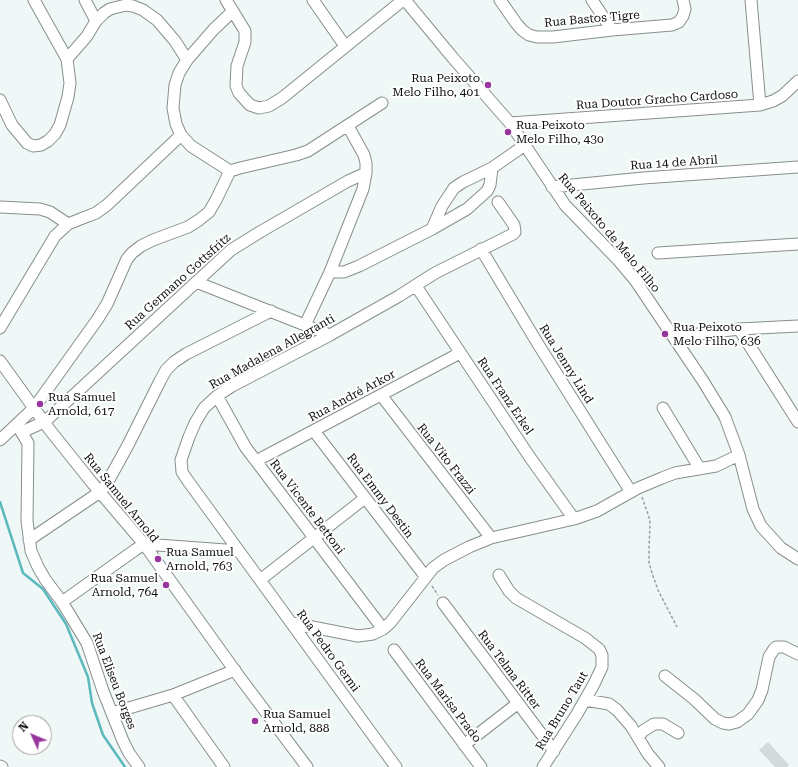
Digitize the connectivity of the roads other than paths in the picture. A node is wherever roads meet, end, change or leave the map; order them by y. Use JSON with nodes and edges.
{"nodes":[{"id":1,"x":34,"y":0,"type":"edge"},
{"id":2,"x":85,"y":0,"type":"edge"},
{"id":3,"x":226,"y":0,"type":"edge"},
{"id":4,"x":313,"y":0,"type":"edge"},
{"id":5,"x":404,"y":0,"type":"edge"},
{"id":6,"x":500,"y":0,"type":"edge"},
{"id":7,"x":592,"y":0,"type":"edge"},
{"id":8,"x":683,"y":0,"type":"edge"},
{"id":9,"x":751,"y":0,"type":"edge"},
{"id":10,"x":233,"y":11,"type":"junction"},
{"id":11,"x":96,"y":21,"type":"junction"},
{"id":12,"x":612,"y":30,"type":"junction"},
{"id":13,"x":344,"y":46,"type":"junction"},
{"id":14,"x":67,"y":59,"type":"junction"},
{"id":15,"x":187,"y":60,"type":"junction"},
{"id":16,"x":798,"y":81,"type":"edge"},
{"id":17,"x":0,"y":100,"type":"edge"},
{"id":18,"x":382,"y":103,"type":"dead end"},
{"id":19,"x":760,"y":105,"type":"junction"},
{"id":20,"x":510,"y":123,"type":"junction"},
{"id":21,"x":348,"y":126,"type":"junction"},
{"id":22,"x":181,"y":135,"type":"junction"},
{"id":23,"x":525,"y":145,"type":"junction"},
{"id":24,"x":798,"y":167,"type":"edge"},
{"id":25,"x":492,"y":168,"type":"junction"},
{"id":26,"x":230,"y":171,"type":"junction"},
{"id":27,"x":366,"y":173,"type":"junction"},
{"id":28,"x":552,"y":187,"type":"junction"},
{"id":29,"x":498,"y":202,"type":"dead end"},
{"id":30,"x":0,"y":207,"type":"edge"},
{"id":31,"x":68,"y":224,"type":"junction"},
{"id":32,"x":432,"y":228,"type":"junction"},
{"id":33,"x":798,"y":244,"type":"edge"},
{"id":34,"x":481,"y":249,"type":"junction"},
{"id":35,"x":658,"y":253,"type":"dead end"},
{"id":36,"x":330,"y":272,"type":"junction"},
{"id":37,"x":196,"y":282,"type":"junction"},
{"id":38,"x":416,"y":286,"type":"junction"},
{"id":39,"x":271,"y":311,"type":"junction"},
{"id":40,"x":305,"y":325,"type":"junction"},
{"id":41,"x":793,"y":326,"type":"edge"},
{"id":42,"x":0,"y":328,"type":"edge"},
{"id":43,"x":739,"y":329,"type":"junction"},
{"id":44,"x":798,"y":333,"type":"edge"},
{"id":45,"x":330,"y":334,"type":"junction"},
{"id":46,"x":674,"y":337,"type":"junction"},
{"id":47,"x":460,"y":353,"type":"junction"},
{"id":48,"x":0,"y":361,"type":"edge"},
{"id":49,"x":381,"y":395,"type":"junction"},
{"id":50,"x":217,"y":396,"type":"junction"},
{"id":51,"x":34,"y":408,"type":"junction"},
{"id":52,"x":662,"y":408,"type":"dead end"},
{"id":53,"x":44,"y":422,"type":"junction"},
{"id":54,"x":798,"y":422,"type":"edge"},
{"id":55,"x":19,"y":428,"type":"junction"},
{"id":56,"x":314,"y":431,"type":"junction"},
{"id":57,"x":0,"y":440,"type":"edge"},
{"id":58,"x":739,"y":455,"type":"junction"},
{"id":59,"x":256,"y":461,"type":"junction"},
{"id":60,"x":700,"y":469,"type":"junction"},
{"id":61,"x":634,"y":490,"type":"junction"},
{"id":62,"x":100,"y":492,"type":"junction"},
{"id":63,"x":365,"y":498,"type":"junction"},
{"id":64,"x":574,"y":519,"type":"junction"},
{"id":65,"x":491,"y":538,"type":"junction"},
{"id":66,"x":314,"y":539,"type":"junction"},
{"id":67,"x":29,"y":540,"type":"junction"},
{"id":68,"x":144,"y":544,"type":"junction"},
{"id":69,"x":239,"y":551,"type":"junction"},
{"id":70,"x":798,"y":559,"type":"edge"},
{"id":71,"x":499,"y":575,"type":"dead end"},
{"id":72,"x":425,"y":576,"type":"junction"},
{"id":73,"x":260,"y":580,"type":"junction"},
{"id":74,"x":62,"y":602,"type":"junction"},
{"id":75,"x":443,"y":603,"type":"road end"},
{"id":76,"x":292,"y":623,"type":"junction"},
{"id":77,"x":383,"y":629,"type":"junction"},
{"id":78,"x":394,"y":650,"type":"dead end"},
{"id":79,"x":798,"y":654,"type":"edge"},
{"id":80,"x":235,"y":670,"type":"junction"},
{"id":81,"x":665,"y":676,"type":"dead end"},
{"id":82,"x":173,"y":695,"type":"junction"},
{"id":83,"x":585,"y":700,"type":"junction"},
{"id":84,"x":518,"y":704,"type":"junction"},
{"id":85,"x":112,"y":713,"type":"junction"},
{"id":86,"x":678,"y":733,"type":"dead end"},
{"id":87,"x":638,"y":738,"type":"junction"},
{"id":88,"x":464,"y":745,"type":"junction"},
{"id":89,"x":554,"y":751,"type":"junction"},
{"id":90,"x":139,"y":767,"type":"edge"},
{"id":91,"x":224,"y":767,"type":"edge"},
{"id":92,"x":307,"y":767,"type":"edge"},
{"id":93,"x":396,"y":767,"type":"edge"},
{"id":94,"x":481,"y":767,"type":"edge"},
{"id":95,"x":543,"y":767,"type":"edge"},
{"id":96,"x":659,"y":767,"type":"edge"}],
"edges":[{"from":1,"to":14,"type":"street"},
{"from":2,"to":11,"type":"street"},
{"from":3,"to":10,"type":"street"},
{"from":4,"to":13,"type":"street"},
{"from":5,"to":13,"type":"street"},
{"from":5,"to":20,"type":"street","name":"Rua Peixoto de Melo Filho"},
{"from":6,"to":12,"type":"street","name":"Rua Bastos Tigre"},
{"from":7,"to":12,"type":"street"},
{"from":8,"to":12,"type":"street","name":"Rua Bastos Tigre"},
{"from":9,"to":19,"type":"street"},
{"from":10,"to":13,"type":"street"},
{"from":10,"to":15,"type":"street"},
{"from":11,"to":14,"type":"street"},
{"from":11,"to":15,"type":"street"},
{"from":14,"to":17,"type":"street"},
{"from":15,"to":22,"type":"street"},
{"from":16,"to":19,"type":"street","name":"Rua Doutor Gracho Cardoso"},
{"from":18,"to":21,"type":"street"},
{"from":19,"to":20,"type":"street","name":"Rua Doutor Gracho Cardoso"},
{"from":20,"to":23,"type":"street","name":"Rua Peixoto de Melo Filho"},
{"from":21,"to":26,"type":"street"},
{"from":21,"to":27,"type":"street"},
{"from":22,"to":26,"type":"street"},
{"from":22,"to":31,"type":"street"},
{"from":23,"to":25,"type":"street"},
{"from":23,"to":28,"type":"street","name":"Rua Peixoto de Melo Filho"},
{"from":24,"to":28,"type":"street","name":"Rua 14 de Abril"},
{"from":25,"to":32,"type":"street"},
{"from":25,"to":32,"type":"street"},
{"from":26,"to":51,"type":"street"},
{"from":27,"to":36,"type":"street"},
{"from":27,"to":37,"type":"street","name":"Rua Germano Gottsfritz"},
{"from":28,"to":46,"type":"street","name":"Rua Peixoto de Melo Filho"},
{"from":29,"to":34,"type":"street","name":"Rua Madalena Allegranti"},
{"from":30,"to":31,"type":"street"},
{"from":31,"to":42,"type":"street"},
{"from":32,"to":36,"type":"street"},
{"from":33,"to":35,"type":"street"},
{"from":34,"to":38,"type":"street","name":"Rua Madalena Allegranti"},
{"from":34,"to":61,"type":"street","name":"Rua Jenny Lind"},
{"from":36,"to":40,"type":"street"},
{"from":37,"to":39,"type":"street"},
{"from":37,"to":53,"type":"street","name":"Rua Germano Gottsfritz"},
{"from":38,"to":45,"type":"street","name":"Rua Madalena Allegranti"},
{"from":38,"to":47,"type":"street","name":"Rua Franz Erkel"},
{"from":39,"to":40,"type":"street"},
{"from":39,"to":62,"type":"street"},
{"from":40,"to":45,"type":"street"},
{"from":41,"to":43,"type":"street"},
{"from":41,"to":44,"type":"street"},
{"from":43,"to":46,"type":"street"},
{"from":43,"to":54,"type":"street"},
{"from":45,"to":50,"type":"street","name":"Rua Madalena Allegranti"},
{"from":46,"to":58,"type":"street","name":"Rua Peixoto de Melo Filho"},
{"from":47,"to":49,"type":"street","name":"Rua André Arkor"},
{"from":47,"to":64,"type":"street","name":"Rua Franz Erkel"},
{"from":48,"to":51,"type":"street","name":"Rua Samuel Arnold"},
{"from":49,"to":56,"type":"street","name":"Rua André Arkor"},
{"from":49,"to":65,"type":"street","name":"Rua Vito Frazzi"},
{"from":50,"to":59,"type":"street","name":"Rua Vicente Bettoni"},
{"from":50,"to":69,"type":"street","name":"Rua Madalena Allegranti"},
{"from":51,"to":53,"type":"street","name":"Rua Samuel Arnold"},
{"from":51,"to":55,"type":"street"},
{"from":52,"to":60,"type":"street"},
{"from":53,"to":55,"type":"street","name":"Rua Germano Gottsfritz"},
{"from":53,"to":62,"type":"street","name":"Rua Samuel Arnold"},
{"from":55,"to":57,"type":"street"},
{"from":55,"to":67,"type":"street","name":"Rua Eliseu Borges"},
{"from":56,"to":59,"type":"street","name":"Rua André Arkor"},
{"from":56,"to":63,"type":"street","name":"Rua Emmy Destin"},
{"from":58,"to":60,"type":"street"},
{"from":58,"to":70,"type":"street","name":"Rua Peixoto de Melo Filho"},
{"from":59,"to":66,"type":"street","name":"Rua Vicente Bettoni"},
{"from":60,"to":61,"type":"street"},
{"from":61,"to":64,"type":"street"},
{"from":62,"to":67,"type":"street"},
{"from":62,"to":68,"type":"street","name":"Rua Samuel Arnold"},
{"from":63,"to":66,"type":"street"},
{"from":63,"to":72,"type":"street","name":"Rua Emmy Destin"},
{"from":64,"to":65,"type":"street"},
{"from":65,"to":72,"type":"street"},
{"from":66,"to":73,"type":"street"},
{"from":66,"to":77,"type":"street","name":"Rua Vicente Bettoni"},
{"from":67,"to":74,"type":"street","name":"Rua Eliseu Borges"},
{"from":68,"to":69,"type":"street"},
{"from":68,"to":74,"type":"street"},
{"from":68,"to":80,"type":"street","name":"Rua Samuel Arnold"},
{"from":69,"to":73,"type":"street","name":"Rua Pedro Germi"},
{"from":71,"to":83,"type":"street","name":"Rua Bruno Taut"},
{"from":72,"to":77,"type":"street"},
{"from":73,"to":76,"type":"street","name":"Rua Pedro Germi"},
{"from":74,"to":85,"type":"street","name":"Rua Eliseu Borges"},
{"from":75,"to":84,"type":"street","name":"Rua Telma Ritter"},
{"from":76,"to":77,"type":"street"},
{"from":76,"to":93,"type":"street","name":"Rua Pedro Germi"},
{"from":78,"to":88,"type":"street","name":"Rua Marisa Prado"},
{"from":79,"to":81,"type":"street"},
{"from":80,"to":82,"type":"street"},
{"from":80,"to":92,"type":"street","name":"Rua Samuel Arnold"},
{"from":82,"to":85,"type":"street"},
{"from":82,"to":91,"type":"street"},
{"from":83,"to":87,"type":"street"},
{"from":83,"to":89,"type":"street","name":"Rua Bruno Taut"},
{"from":84,"to":88,"type":"street"},
{"from":84,"to":89,"type":"street","name":"Rua Telma Ritter"},
{"from":85,"to":90,"type":"street","name":"Rua Eliseu Borges"},
{"from":86,"to":87,"type":"street"},
{"from":87,"to":96,"type":"street"},
{"from":88,"to":94,"type":"street","name":"Rua Marisa Prado"},
{"from":89,"to":95,"type":"street","name":"Rua Bruno Taut"}]}
